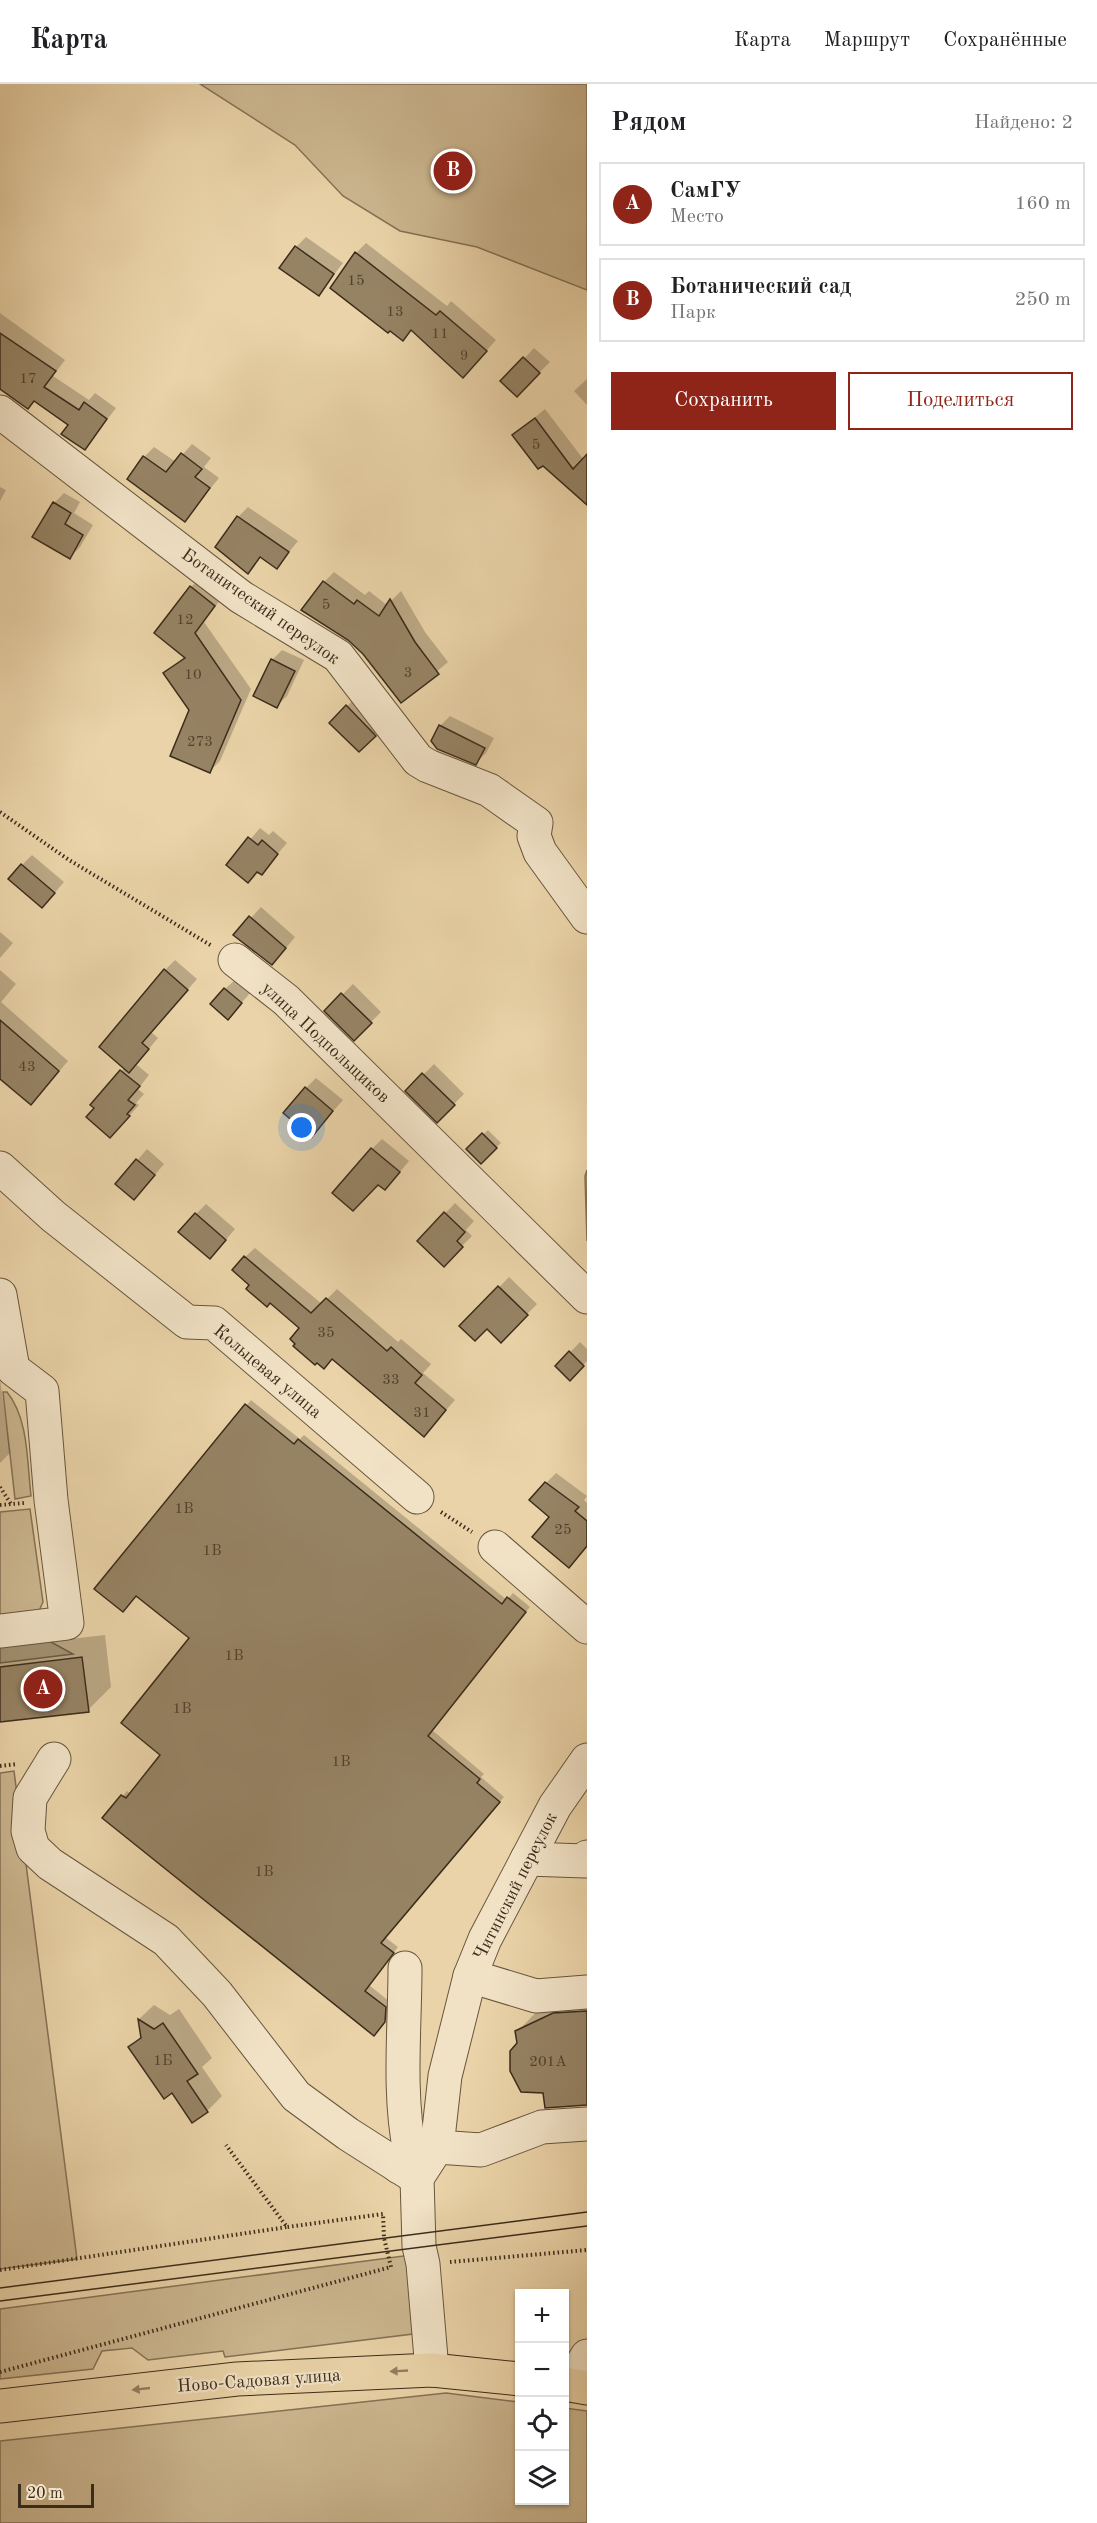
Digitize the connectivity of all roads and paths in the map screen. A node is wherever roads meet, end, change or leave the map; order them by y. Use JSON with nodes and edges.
{"nodes":[{"id":1,"x":0,"y":412,"type":"edge"},
{"id":2,"x":0,"y":812,"type":"edge"},
{"id":3,"x":6,"y":818,"type":"junction"},
{"id":4,"x":0,"y":824,"type":"edge"},
{"id":5,"x":587,"y":917,"type":"edge"},
{"id":6,"x":234,"y":960,"type":"joint"},
{"id":7,"x":0,"y":1168,"type":"edge"},
{"id":8,"x":0,"y":1295,"type":"edge"},
{"id":9,"x":587,"y":1297,"type":"edge"},
{"id":10,"x":7,"y":1370,"type":"edge"},
{"id":11,"x":0,"y":1488,"type":"edge"},
{"id":12,"x":417,"y":1497,"type":"joint"},
{"id":13,"x":11,"y":1504,"type":"dead end"},
{"id":14,"x":495,"y":1547,"type":"joint"},
{"id":15,"x":587,"y":1627,"type":"edge"},
{"id":16,"x":0,"y":1630,"type":"edge"},
{"id":17,"x":54,"y":1759,"type":"dead end"},
{"id":18,"x":587,"y":1760,"type":"edge"},
{"id":19,"x":587,"y":1857,"type":"edge"},
{"id":20,"x":527,"y":1859,"type":"junction"},
{"id":21,"x":405,"y":1968,"type":"dead end"},
{"id":22,"x":470,"y":1976,"type":"junction"},
{"id":23,"x":587,"y":1992,"type":"edge"},
{"id":24,"x":587,"y":2124,"type":"edge"},
{"id":25,"x":226,"y":2145,"type":"dead end"},
{"id":26,"x":437,"y":2147,"type":"junction"},
{"id":27,"x":408,"y":2173,"type":"junction"},
{"id":28,"x":287,"y":2227,"type":"junction"},
{"id":29,"x":587,"y":2250,"type":"edge"},
{"id":30,"x":423,"y":2264,"type":"junction"},
{"id":31,"x":391,"y":2267,"type":"junction"},
{"id":32,"x":0,"y":2270,"type":"edge"},
{"id":33,"x":587,"y":2356,"type":"edge"},
{"id":34,"x":432,"y":2370,"type":"junction"},
{"id":35,"x":0,"y":2372,"type":"edge"},
{"id":36,"x":515,"y":2379,"type":"edge"},
{"id":37,"x":574,"y":2385,"type":"edge"},
{"id":38,"x":0,"y":2406,"type":"edge"}],
"edges":[{"from":1,"to":5,"type":"street","name":"Ботанический переулок"},
{"from":2,"to":3,"type":"path"},
{"from":3,"to":4,"type":"path"},
{"from":3,"to":6,"type":"path"},
{"from":6,"to":9,"type":"street","name":"улица Подпольщиков"},
{"from":7,"to":12,"type":"street","name":"Кольцевая улица"},
{"from":8,"to":10,"type":"street"},
{"from":10,"to":16,"type":"street"},
{"from":11,"to":13,"type":"path"},
{"from":12,"to":14,"type":"path"},
{"from":14,"to":15,"type":"street"},
{"from":17,"to":27,"type":"street"},
{"from":18,"to":20,"type":"street","name":"Читинский переулок"},
{"from":19,"to":20,"type":"street"},
{"from":20,"to":22,"type":"street","name":"Читинский переулок"},
{"from":21,"to":27,"type":"street"},
{"from":22,"to":23,"type":"street"},
{"from":22,"to":26,"type":"street","name":"Читинский переулок"},
{"from":24,"to":26,"type":"street"},
{"from":25,"to":28,"type":"path"},
{"from":26,"to":27,"type":"street","name":"Читинский переулок"},
{"from":27,"to":30,"type":"street"},
{"from":28,"to":31,"type":"path"},
{"from":28,"to":32,"type":"path"},
{"from":29,"to":30,"type":"path"},
{"from":30,"to":31,"type":"path"},
{"from":30,"to":34,"type":"street"},
{"from":31,"to":35,"type":"path"},
{"from":33,"to":37,"type":"street"},
{"from":34,"to":36,"type":"main road","name":"Ново-Садовая улица"},
{"from":34,"to":38,"type":"main road","name":"Ново-Садовая улица","one_way":true}]}
